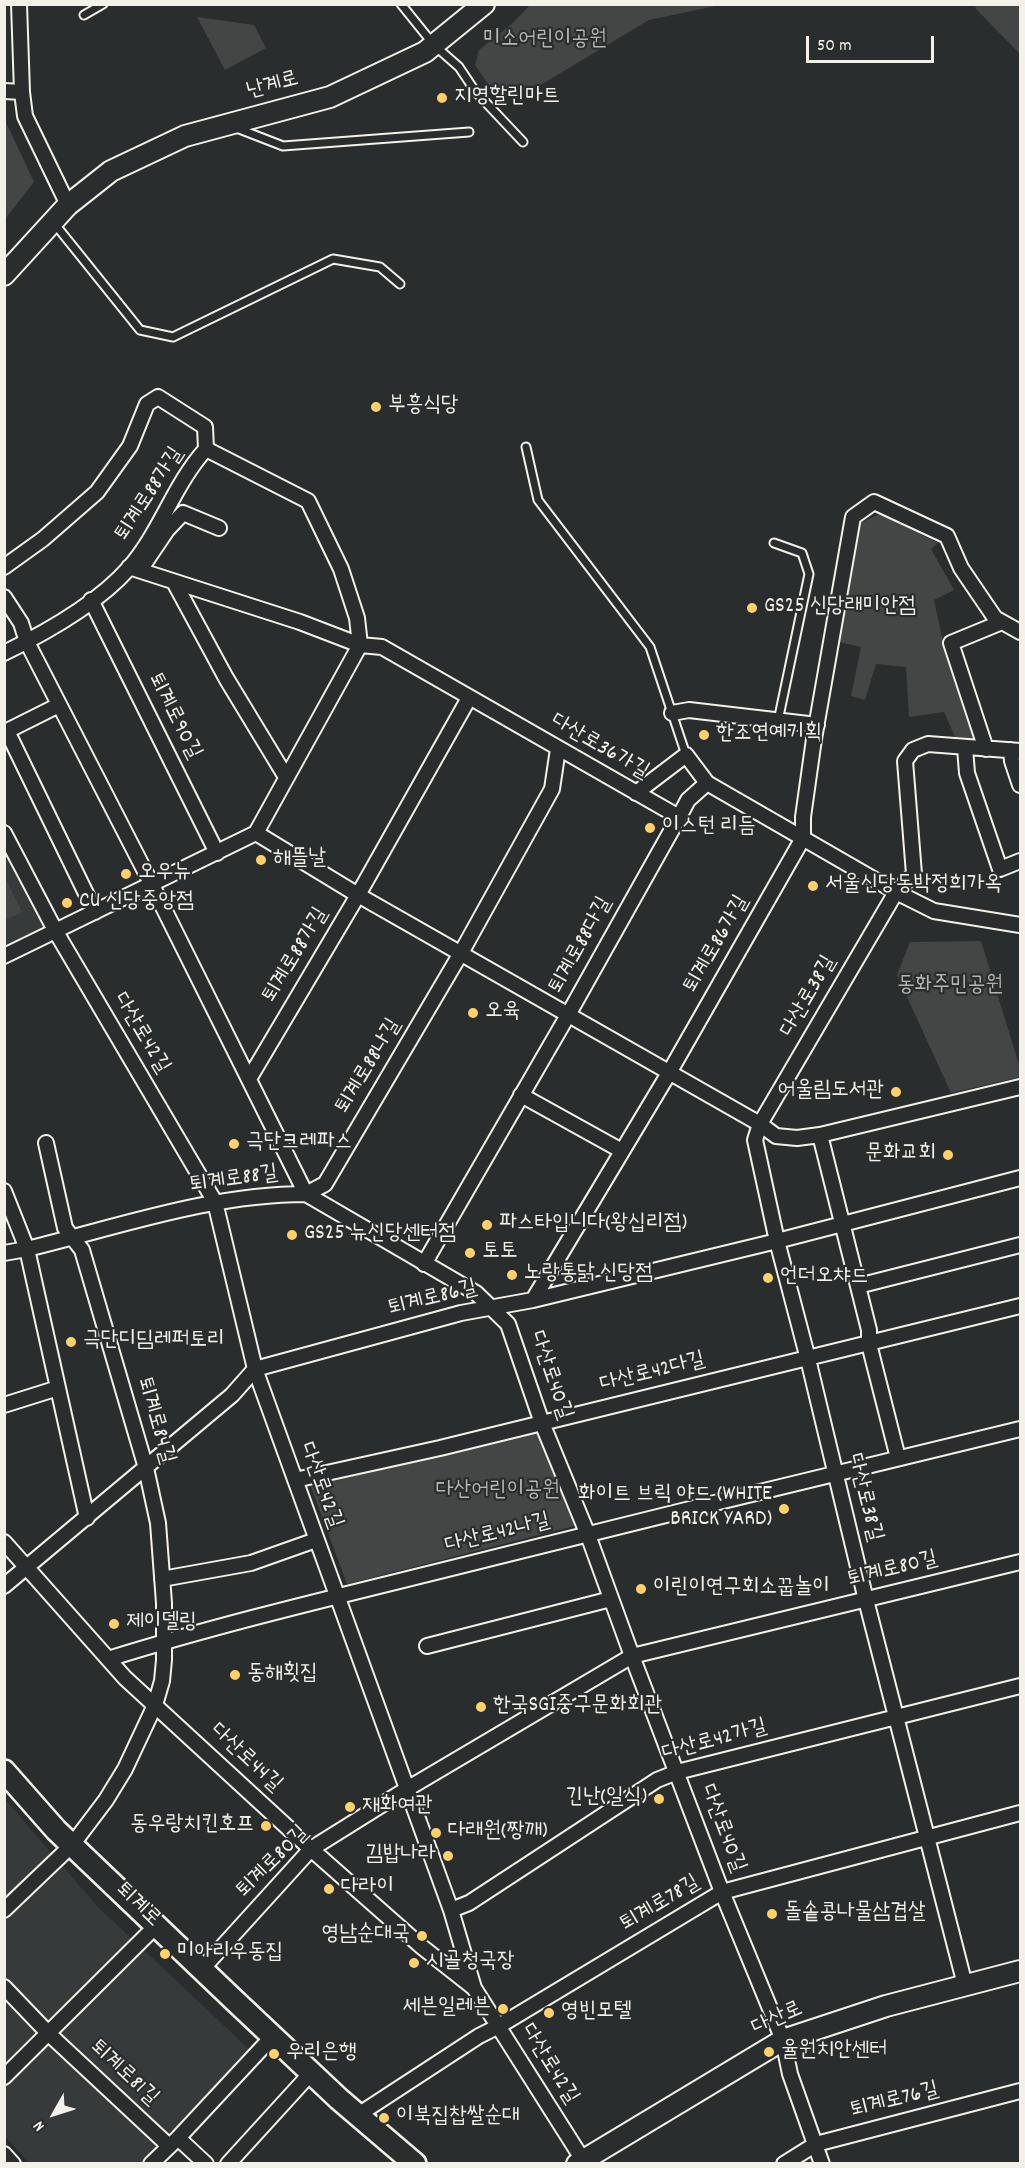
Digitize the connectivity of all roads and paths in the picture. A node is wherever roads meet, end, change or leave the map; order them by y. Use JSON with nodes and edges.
{"nodes":[{"id":1,"x":19,"y":4,"type":"edge"},
{"id":2,"x":103,"y":4,"type":"edge"},
{"id":3,"x":401,"y":4,"type":"edge"},
{"id":4,"x":484,"y":4,"type":"edge"},
{"id":5,"x":84,"y":15,"type":"dead end"},
{"id":6,"x":434,"y":45,"type":"junction"},
{"id":7,"x":4,"y":92,"type":"edge"},
{"id":8,"x":22,"y":92,"type":"junction"},
{"id":9,"x":226,"y":124,"type":"junction"},
{"id":10,"x":469,"y":132,"type":"dead end"},
{"id":11,"x":523,"y":142,"type":"dead end"},
{"id":12,"x":68,"y":205,"type":"junction"},
{"id":13,"x":53,"y":221,"type":"junction"},
{"id":14,"x":4,"y":275,"type":"edge"},
{"id":15,"x":400,"y":284,"type":"dead end"},
{"id":16,"x":526,"y":447,"type":"dead end"},
{"id":17,"x":206,"y":449,"type":"junction"},
{"id":18,"x":219,"y":528,"type":"dead end"},
{"id":19,"x":774,"y":543,"type":"dead end"},
{"id":20,"x":4,"y":567,"type":"edge"},
{"id":21,"x":135,"y":569,"type":"junction"},
{"id":22,"x":174,"y":582,"type":"junction"},
{"id":23,"x":4,"y":597,"type":"edge"},
{"id":24,"x":91,"y":600,"type":"junction"},
{"id":25,"x":1002,"y":622,"type":"junction"},
{"id":26,"x":1020,"y":632,"type":"edge"},
{"id":27,"x":27,"y":642,"type":"junction"},
{"id":28,"x":360,"y":645,"type":"junction"},
{"id":29,"x":4,"y":653,"type":"edge"},
{"id":30,"x":469,"y":698,"type":"junction"},
{"id":31,"x":60,"y":705,"type":"junction"},
{"id":32,"x":672,"y":713,"type":"junction"},
{"id":33,"x":778,"y":721,"type":"junction"},
{"id":34,"x":817,"y":725,"type":"junction"},
{"id":35,"x":965,"y":748,"type":"junction"},
{"id":36,"x":558,"y":749,"type":"junction"},
{"id":37,"x":986,"y":749,"type":"junction"},
{"id":38,"x":1016,"y":750,"type":"edge"},
{"id":39,"x":686,"y":755,"type":"junction"},
{"id":40,"x":286,"y":777,"type":"junction"},
{"id":41,"x":707,"y":783,"type":"junction"},
{"id":42,"x":1020,"y":784,"type":"edge"},
{"id":43,"x":636,"y":793,"type":"junction"},
{"id":44,"x":679,"y":817,"type":"junction"},
{"id":45,"x":4,"y":832,"type":"edge"},
{"id":46,"x":256,"y":833,"type":"junction"},
{"id":47,"x":803,"y":838,"type":"junction"},
{"id":48,"x":217,"y":853,"type":"junction"},
{"id":49,"x":1020,"y":861,"type":"edge"},
{"id":50,"x":151,"y":883,"type":"junction"},
{"id":51,"x":896,"y":892,"type":"junction"},
{"id":52,"x":358,"y":895,"type":"junction"},
{"id":53,"x":95,"y":912,"type":"junction"},
{"id":54,"x":1020,"y":925,"type":"edge"},
{"id":55,"x":56,"y":932,"type":"junction"},
{"id":56,"x":461,"y":953,"type":"junction"},
{"id":57,"x":4,"y":956,"type":"edge"},
{"id":58,"x":568,"y":1015,"type":"junction"},
{"id":59,"x":669,"y":1073,"type":"junction"},
{"id":60,"x":249,"y":1079,"type":"junction"},
{"id":61,"x":1020,"y":1087,"type":"edge"},
{"id":62,"x":521,"y":1095,"type":"junction"},
{"id":63,"x":760,"y":1124,"type":"junction"},
{"id":64,"x":820,"y":1135,"type":"junction"},
{"id":65,"x":46,"y":1143,"type":"dead end"},
{"id":66,"x":622,"y":1151,"type":"junction"},
{"id":67,"x":1020,"y":1178,"type":"edge"},
{"id":68,"x":4,"y":1191,"type":"edge"},
{"id":69,"x":306,"y":1194,"type":"junction"},
{"id":70,"x":215,"y":1202,"type":"junction"},
{"id":71,"x":842,"y":1224,"type":"junction"},
{"id":72,"x":73,"y":1238,"type":"junction"},
{"id":73,"x":777,"y":1241,"type":"junction"},
{"id":74,"x":1020,"y":1245,"type":"edge"},
{"id":75,"x":27,"y":1249,"type":"junction"},
{"id":76,"x":6,"y":1255,"type":"edge"},
{"id":77,"x":424,"y":1264,"type":"junction"},
{"id":78,"x":858,"y":1286,"type":"junction"},
{"id":79,"x":533,"y":1300,"type":"junction"},
{"id":80,"x":1020,"y":1306,"type":"edge"},
{"id":81,"x":492,"y":1307,"type":"junction"},
{"id":82,"x":869,"y":1344,"type":"junction"},
{"id":83,"x":808,"y":1359,"type":"junction"},
{"id":84,"x":255,"y":1369,"type":"junction"},
{"id":85,"x":58,"y":1388,"type":"junction"},
{"id":86,"x":4,"y":1405,"type":"edge"},
{"id":87,"x":542,"y":1423,"type":"junction"},
{"id":88,"x":1020,"y":1429,"type":"edge"},
{"id":89,"x":898,"y":1458,"type":"junction"},
{"id":90,"x":146,"y":1468,"type":"junction"},
{"id":91,"x":835,"y":1473,"type":"junction"},
{"id":92,"x":295,"y":1480,"type":"junction"},
{"id":93,"x":87,"y":1518,"type":"junction"},
{"id":94,"x":588,"y":1535,"type":"junction"},
{"id":95,"x":316,"y":1540,"type":"junction"},
{"id":96,"x":4,"y":1542,"type":"edge"},
{"id":97,"x":1020,"y":1562,"type":"edge"},
{"id":98,"x":25,"y":1567,"type":"junction"},
{"id":99,"x":162,"y":1579,"type":"junction"},
{"id":100,"x":4,"y":1587,"type":"edge"},
{"id":101,"x":336,"y":1597,"type":"junction"},
{"id":102,"x":611,"y":1599,"type":"junction"},
{"id":103,"x":866,"y":1600,"type":"junction"},
{"id":104,"x":164,"y":1642,"type":"junction"},
{"id":105,"x":427,"y":1646,"type":"dead end"},
{"id":106,"x":632,"y":1656,"type":"junction"},
{"id":107,"x":108,"y":1659,"type":"junction"},
{"id":108,"x":1020,"y":1686,"type":"edge"},
{"id":109,"x":155,"y":1705,"type":"junction"},
{"id":110,"x":896,"y":1718,"type":"junction"},
{"id":111,"x":4,"y":1771,"type":"edge"},
{"id":112,"x":677,"y":1772,"type":"junction"},
{"id":113,"x":407,"y":1789,"type":"junction"},
{"id":114,"x":1020,"y":1813,"type":"edge"},
{"id":115,"x":926,"y":1837,"type":"junction"},
{"id":116,"x":72,"y":1845,"type":"junction"},
{"id":117,"x":311,"y":1849,"type":"junction"},
{"id":118,"x":723,"y":1892,"type":"junction"},
{"id":119,"x":4,"y":1910,"type":"edge"},
{"id":120,"x":451,"y":1910,"type":"junction"},
{"id":121,"x":157,"y":1925,"type":"junction"},
{"id":122,"x":202,"y":1968,"type":"junction"},
{"id":123,"x":1020,"y":1971,"type":"edge"},
{"id":124,"x":965,"y":1985,"type":"junction"},
{"id":125,"x":4,"y":1987,"type":"edge"},
{"id":126,"x":474,"y":1988,"type":"junction"},
{"id":127,"x":499,"y":2026,"type":"junction"},
{"id":128,"x":49,"y":2034,"type":"junction"},
{"id":129,"x":273,"y":2036,"type":"junction"},
{"id":130,"x":783,"y":2040,"type":"junction"},
{"id":131,"x":310,"y":2073,"type":"junction"},
{"id":132,"x":4,"y":2077,"type":"edge"},
{"id":133,"x":1020,"y":2091,"type":"edge"},
{"id":134,"x":358,"y":2115,"type":"junction"},
{"id":135,"x":173,"y":2141,"type":"junction"},
{"id":136,"x":816,"y":2144,"type":"junction"},
{"id":137,"x":4,"y":2154,"type":"edge"},
{"id":138,"x":580,"y":2162,"type":"edge"},
{"id":139,"x":14,"y":2163,"type":"edge"},
{"id":140,"x":151,"y":2163,"type":"edge"},
{"id":141,"x":206,"y":2163,"type":"edge"},
{"id":142,"x":228,"y":2163,"type":"edge"},
{"id":143,"x":415,"y":2163,"type":"edge"},
{"id":144,"x":784,"y":2163,"type":"edge"},
{"id":145,"x":822,"y":2163,"type":"edge"}],
"edges":[{"from":1,"to":8,"type":"street"},
{"from":2,"to":5,"type":"lane"},
{"from":3,"to":6,"type":"lane"},
{"from":4,"to":6,"type":"main road","name":"난계로"},
{"from":6,"to":9,"type":"main road","name":"난계로"},
{"from":6,"to":11,"type":"lane"},
{"from":7,"to":8,"type":"street"},
{"from":8,"to":12,"type":"street"},
{"from":9,"to":10,"type":"lane"},
{"from":9,"to":12,"type":"main road","name":"난계로"},
{"from":12,"to":13,"type":"main road","name":"난계로"},
{"from":13,"to":14,"type":"main road","name":"난계로"},
{"from":13,"to":15,"type":"lane"},
{"from":16,"to":32,"type":"lane"},
{"from":17,"to":20,"type":"street","name":"퇴계로88가길"},
{"from":17,"to":21,"type":"street","name":"퇴계로88가길"},
{"from":17,"to":28,"type":"street"},
{"from":18,"to":21,"type":"street","name":"퇴계로88가길"},
{"from":19,"to":33,"type":"lane"},
{"from":21,"to":22,"type":"street"},
{"from":21,"to":24,"type":"street","name":"퇴계로88가길"},
{"from":22,"to":28,"type":"street"},
{"from":22,"to":40,"type":"street"},
{"from":23,"to":27,"type":"street"},
{"from":24,"to":27,"type":"street","name":"퇴계로88가길"},
{"from":24,"to":48,"type":"street","name":"퇴계로90길"},
{"from":25,"to":26,"type":"street"},
{"from":25,"to":34,"type":"street"},
{"from":25,"to":37,"type":"street"},
{"from":27,"to":29,"type":"street"},
{"from":27,"to":31,"type":"street"},
{"from":28,"to":30,"type":"street","name":"다산로36가길"},
{"from":28,"to":40,"type":"street"},
{"from":30,"to":36,"type":"street","name":"다산로36가길"},
{"from":30,"to":52,"type":"street","name":"퇴계로88가길"},
{"from":31,"to":50,"type":"street"},
{"from":31,"to":53,"type":"street"},
{"from":32,"to":33,"type":"street"},
{"from":32,"to":39,"type":"lane"},
{"from":33,"to":34,"type":"street"},
{"from":34,"to":47,"type":"street"},
{"from":35,"to":37,"type":"street"},
{"from":35,"to":49,"type":"street"},
{"from":35,"to":51,"type":"street","name":"다산로38길"},
{"from":36,"to":43,"type":"street","name":"다산로36가길"},
{"from":36,"to":56,"type":"street","name":"퇴계로88나길"},
{"from":37,"to":38,"type":"street"},
{"from":38,"to":42,"type":"street"},
{"from":39,"to":41,"type":"street"},
{"from":39,"to":43,"type":"street"},
{"from":40,"to":46,"type":"street"},
{"from":41,"to":44,"type":"street"},
{"from":41,"to":47,"type":"street"},
{"from":43,"to":44,"type":"street","name":"다산로36가길"},
{"from":44,"to":58,"type":"street","name":"퇴계로88다길"},
{"from":45,"to":55,"type":"street","name":"다산로42길"},
{"from":46,"to":48,"type":"street"},
{"from":46,"to":52,"type":"street"},
{"from":47,"to":51,"type":"street"},
{"from":47,"to":59,"type":"street","name":"퇴계로86가길"},
{"from":48,"to":50,"type":"street"},
{"from":50,"to":53,"type":"street"},
{"from":50,"to":60,"type":"street"},
{"from":51,"to":54,"type":"street"},
{"from":51,"to":63,"type":"street","name":"다산로38길"},
{"from":52,"to":56,"type":"street"},
{"from":52,"to":60,"type":"street","name":"퇴계로88가길"},
{"from":53,"to":55,"type":"street"},
{"from":55,"to":57,"type":"street"},
{"from":55,"to":70,"type":"street","name":"다산로42길"},
{"from":56,"to":58,"type":"street"},
{"from":56,"to":69,"type":"street","name":"퇴계로88나길"},
{"from":58,"to":59,"type":"street"},
{"from":58,"to":62,"type":"street","name":"퇴계로88다길"},
{"from":59,"to":63,"type":"street"},
{"from":59,"to":66,"type":"street","name":"퇴계로86가길"},
{"from":60,"to":69,"type":"street"},
{"from":61,"to":64,"type":"street"},
{"from":62,"to":66,"type":"street"},
{"from":62,"to":77,"type":"street","name":"퇴계로88다길"},
{"from":63,"to":64,"type":"street"},
{"from":63,"to":73,"type":"street","name":"다산로38길"},
{"from":64,"to":71,"type":"street"},
{"from":65,"to":72,"type":"street","name":"퇴계로84길"},
{"from":66,"to":79,"type":"street","name":"퇴계로86가길"},
{"from":67,"to":71,"type":"street","name":"퇴계로86길"},
{"from":68,"to":75,"type":"street"},
{"from":69,"to":70,"type":"street","name":"퇴계로88길"},
{"from":69,"to":77,"type":"street","name":"퇴계로88길"},
{"from":70,"to":72,"type":"street","name":"퇴계로88길"},
{"from":70,"to":84,"type":"street","name":"다산로42길"},
{"from":71,"to":73,"type":"street","name":"퇴계로86길"},
{"from":71,"to":78,"type":"street"},
{"from":72,"to":75,"type":"street","name":"퇴계로88길"},
{"from":72,"to":90,"type":"street","name":"퇴계로84길"},
{"from":73,"to":79,"type":"street","name":"퇴계로86길"},
{"from":73,"to":83,"type":"street","name":"다산로38길"},
{"from":74,"to":78,"type":"street"},
{"from":75,"to":76,"type":"street","name":"퇴계로88길"},
{"from":75,"to":85,"type":"street"},
{"from":77,"to":81,"type":"street","name":"퇴계로88길"},
{"from":78,"to":82,"type":"street"},
{"from":79,"to":81,"type":"street","name":"퇴계로86길"},
{"from":80,"to":82,"type":"street","name":"다산로42다길"},
{"from":81,"to":84,"type":"street","name":"퇴계로86길"},
{"from":81,"to":87,"type":"street","name":"다산로40길"},
{"from":82,"to":83,"type":"street","name":"다산로42다길"},
{"from":82,"to":89,"type":"street"},
{"from":83,"to":87,"type":"street","name":"다산로42다길"},
{"from":83,"to":91,"type":"street","name":"다산로38길"},
{"from":84,"to":90,"type":"street"},
{"from":84,"to":92,"type":"street","name":"다산로42길"},
{"from":85,"to":86,"type":"street"},
{"from":85,"to":93,"type":"street"},
{"from":87,"to":92,"type":"street","name":"다산로42다길"},
{"from":87,"to":94,"type":"street","name":"다산로40길"},
{"from":88,"to":89,"type":"street","name":"다산로42나길"},
{"from":89,"to":91,"type":"street","name":"다산로42나길"},
{"from":90,"to":93,"type":"street"},
{"from":90,"to":99,"type":"street","name":"퇴계로84길"},
{"from":91,"to":94,"type":"street","name":"다산로42나길"},
{"from":91,"to":103,"type":"street","name":"다산로38길"},
{"from":92,"to":95,"type":"street","name":"다산로42길"},
{"from":93,"to":98,"type":"street"},
{"from":94,"to":101,"type":"street","name":"다산로42나길"},
{"from":94,"to":102,"type":"street","name":"다산로40길"},
{"from":95,"to":99,"type":"street"},
{"from":95,"to":101,"type":"street","name":"다산로42길"},
{"from":96,"to":98,"type":"street","name":"다산로44길"},
{"from":97,"to":103,"type":"street","name":"퇴계로80길"},
{"from":98,"to":100,"type":"street"},
{"from":98,"to":107,"type":"street","name":"다산로44길"},
{"from":99,"to":104,"type":"street","name":"퇴계로84길"},
{"from":101,"to":104,"type":"street","name":"다산로42나길"},
{"from":101,"to":113,"type":"street","name":"다산로42길"},
{"from":102,"to":105,"type":"street"},
{"from":102,"to":106,"type":"street","name":"다산로40길"},
{"from":103,"to":106,"type":"street","name":"퇴계로80길"},
{"from":103,"to":110,"type":"street","name":"다산로38길"},
{"from":104,"to":107,"type":"street","name":"다산로42나길"},
{"from":104,"to":109,"type":"street","name":"퇴계로84길"},
{"from":106,"to":112,"type":"street","name":"다산로40길"},
{"from":106,"to":113,"type":"street","name":"퇴계로80길"},
{"from":107,"to":109,"type":"street","name":"다산로44길"},
{"from":108,"to":110,"type":"street","name":"다산로42가길"},
{"from":109,"to":116,"type":"street","name":"퇴계로84길"},
{"from":109,"to":117,"type":"street","name":"다산로44길"},
{"from":110,"to":112,"type":"street","name":"다산로42가길"},
{"from":110,"to":115,"type":"street","name":"다산로38길"},
{"from":111,"to":116,"type":"main road","name":"퇴계로"},
{"from":112,"to":118,"type":"street","name":"다산로40길"},
{"from":112,"to":120,"type":"street","name":"다산로42가길"},
{"from":113,"to":117,"type":"street","name":"퇴계로80길"},
{"from":113,"to":120,"type":"street","name":"다산로42길"},
{"from":114,"to":115,"type":"street","name":"퇴계로78길"},
{"from":115,"to":118,"type":"street","name":"퇴계로78길"},
{"from":115,"to":124,"type":"street","name":"다산로38길"},
{"from":116,"to":119,"type":"street","name":"퇴계로84길"},
{"from":116,"to":121,"type":"main road","name":"퇴계로"},
{"from":117,"to":122,"type":"street","name":"퇴계로80길"},
{"from":117,"to":126,"type":"street","name":"다산로44길"},
{"from":118,"to":127,"type":"street","name":"퇴계로78길"},
{"from":118,"to":130,"type":"street","name":"다산로40길"},
{"from":120,"to":126,"type":"street","name":"다산로42길"},
{"from":121,"to":122,"type":"main road","name":"퇴계로"},
{"from":121,"to":128,"type":"street"},
{"from":122,"to":129,"type":"main road","name":"퇴계로"},
{"from":123,"to":124,"type":"main road","name":"다산로"},
{"from":124,"to":130,"type":"main road","name":"다산로"},
{"from":125,"to":128,"type":"street","name":"퇴계로81길"},
{"from":126,"to":127,"type":"street","name":"다산로42길"},
{"from":127,"to":134,"type":"street","name":"퇴계로78길"},
{"from":127,"to":138,"type":"street","name":"다산로42길"},
{"from":128,"to":132,"type":"street"},
{"from":128,"to":135,"type":"street","name":"퇴계로81길"},
{"from":129,"to":131,"type":"main road","name":"퇴계로"},
{"from":129,"to":135,"type":"street"},
{"from":130,"to":136,"type":"street","name":"다산로40길"},
{"from":130,"to":138,"type":"main road","name":"다산로"},
{"from":131,"to":134,"type":"main road","name":"퇴계로"},
{"from":131,"to":142,"type":"street"},
{"from":133,"to":136,"type":"street","name":"퇴계로76길"},
{"from":134,"to":143,"type":"main road","name":"퇴계로"},
{"from":135,"to":140,"type":"street"},
{"from":135,"to":141,"type":"street","name":"퇴계로81길"},
{"from":136,"to":144,"type":"street","name":"퇴계로76길"},
{"from":136,"to":145,"type":"street","name":"다산로40길"},
{"from":137,"to":139,"type":"street"}]}
